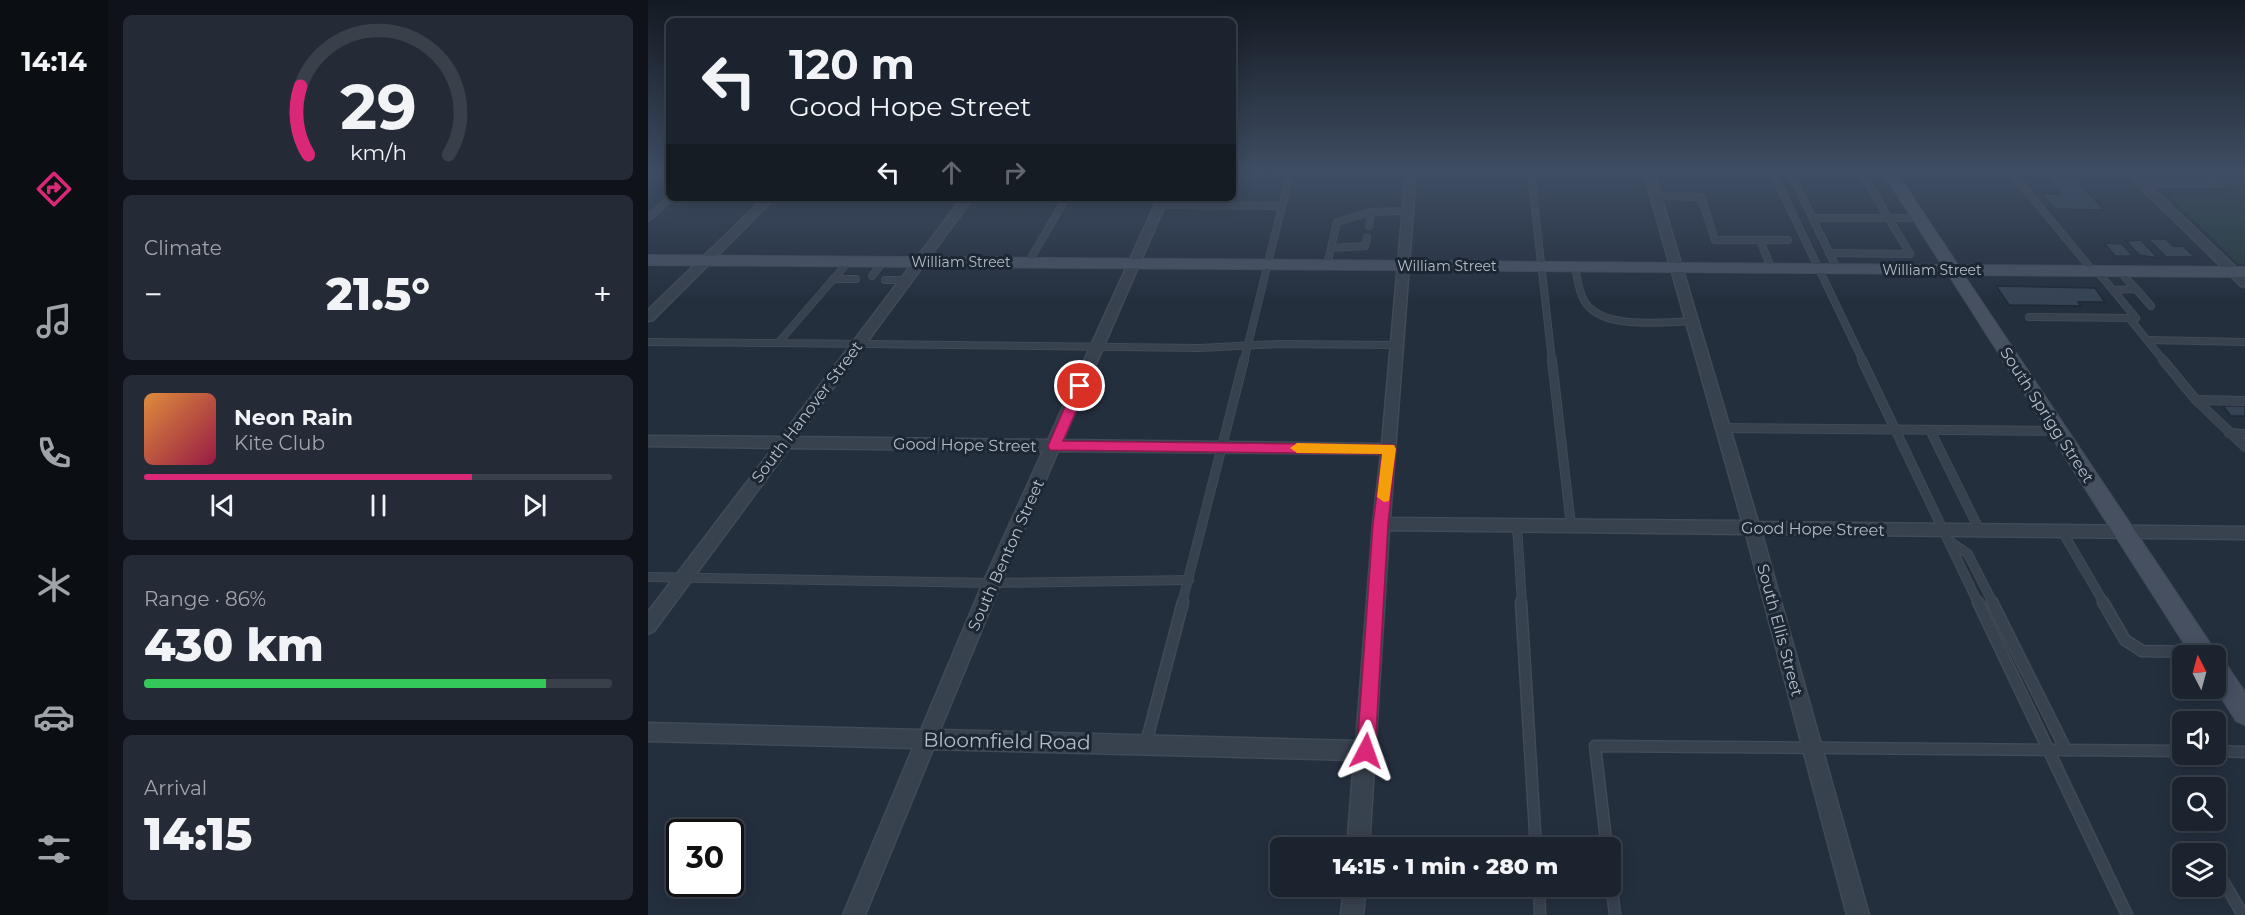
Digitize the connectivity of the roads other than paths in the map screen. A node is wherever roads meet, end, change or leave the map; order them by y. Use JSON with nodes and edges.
{"nodes":[{"id":1,"x":752,"y":216,"type":"edge"},
{"id":2,"x":955,"y":216,"type":"edge"},
{"id":3,"x":1056,"y":216,"type":"edge"},
{"id":4,"x":1156,"y":216,"type":"edge"},
{"id":5,"x":1280,"y":216,"type":"edge"},
{"id":6,"x":1358,"y":216,"type":"edge"},
{"id":7,"x":1370,"y":216,"type":"edge"},
{"id":8,"x":1407,"y":216,"type":"edge"},
{"id":9,"x":1536,"y":216,"type":"edge"},
{"id":10,"x":1662,"y":216,"type":"edge"},
{"id":11,"x":1707,"y":216,"type":"edge"},
{"id":12,"x":1793,"y":216,"type":"edge"},
{"id":13,"x":2048,"y":216,"type":"edge"},
{"id":14,"x":2176,"y":216,"type":"edge"},
{"id":15,"x":1813,"y":218,"type":"joint"},
{"id":16,"x":1888,"y":218,"type":"junction"},
{"id":17,"x":1920,"y":218,"type":"joint"},
{"id":18,"x":1369,"y":225,"type":"dead end"},
{"id":19,"x":1367,"y":238,"type":"dead end"},
{"id":20,"x":1760,"y":240,"type":"junction"},
{"id":21,"x":1788,"y":240,"type":"dead end"},
{"id":22,"x":1331,"y":249,"type":"junction"},
{"id":23,"x":1829,"y":253,"type":"junction"},
{"id":24,"x":648,"y":260,"type":"edge"},
{"id":25,"x":706,"y":260,"type":"junction"},
{"id":26,"x":849,"y":261,"type":"junction"},
{"id":27,"x":883,"y":262,"type":"junction"},
{"id":28,"x":920,"y":262,"type":"junction"},
{"id":29,"x":1028,"y":263,"type":"junction"},
{"id":30,"x":1135,"y":264,"type":"junction"},
{"id":31,"x":1267,"y":265,"type":"junction"},
{"id":32,"x":1327,"y":265,"type":"junction"},
{"id":33,"x":1403,"y":266,"type":"junction"},
{"id":34,"x":1542,"y":267,"type":"junction"},
{"id":35,"x":1575,"y":267,"type":"junction"},
{"id":36,"x":1677,"y":268,"type":"junction"},
{"id":37,"x":1771,"y":268,"type":"junction"},
{"id":38,"x":1819,"y":269,"type":"junction"},
{"id":39,"x":1837,"y":269,"type":"junction"},
{"id":40,"x":1953,"y":270,"type":"junction"},
{"id":41,"x":2095,"y":271,"type":"junction"},
{"id":42,"x":2119,"y":271,"type":"junction"},
{"id":43,"x":872,"y":276,"type":"dead end"},
{"id":44,"x":2241,"y":276,"type":"edge"},
{"id":45,"x":833,"y":279,"type":"junction"},
{"id":46,"x":854,"y":280,"type":"dead end"},
{"id":47,"x":882,"y":280,"type":"dead end"},
{"id":48,"x":907,"y":280,"type":"junction"},
{"id":49,"x":2113,"y":290,"type":"junction"},
{"id":50,"x":2136,"y":290,"type":"junction"},
{"id":51,"x":2151,"y":306,"type":"dead end"},
{"id":52,"x":648,"y":317,"type":"edge"},
{"id":53,"x":2029,"y":317,"type":"dead end"},
{"id":54,"x":2129,"y":318,"type":"junction"},
{"id":55,"x":1692,"y":321,"type":"junction"},
{"id":56,"x":2148,"y":340,"type":"junction"},
{"id":57,"x":648,"y":342,"type":"edge"},
{"id":58,"x":2245,"y":342,"type":"edge"},
{"id":59,"x":778,"y":343,"type":"junction"},
{"id":60,"x":858,"y":344,"type":"junction"},
{"id":61,"x":1249,"y":345,"type":"junction"},
{"id":62,"x":1397,"y":345,"type":"junction"},
{"id":63,"x":1098,"y":346,"type":"junction"},
{"id":64,"x":2196,"y":400,"type":"junction"},
{"id":65,"x":2245,"y":400,"type":"edge"},
{"id":66,"x":1723,"y":428,"type":"junction"},
{"id":67,"x":1896,"y":430,"type":"junction"},
{"id":68,"x":1930,"y":430,"type":"junction"},
{"id":69,"x":2058,"y":431,"type":"junction"},
{"id":70,"x":2229,"y":433,"type":"junction"},
{"id":71,"x":2245,"y":434,"type":"edge"},
{"id":72,"x":648,"y":441,"type":"edge"},
{"id":73,"x":784,"y":442,"type":"junction"},
{"id":74,"x":1054,"y":446,"type":"junction"},
{"id":75,"x":1223,"y":447,"type":"junction"},
{"id":76,"x":2245,"y":447,"type":"edge"},
{"id":77,"x":1389,"y":449,"type":"junction"},
{"id":78,"x":1381,"y":524,"type":"junction"},
{"id":79,"x":1517,"y":526,"type":"junction"},
{"id":80,"x":1571,"y":526,"type":"junction"},
{"id":81,"x":1752,"y":528,"type":"junction"},
{"id":82,"x":1980,"y":531,"type":"junction"},
{"id":83,"x":2062,"y":531,"type":"junction"},
{"id":84,"x":2123,"y":532,"type":"junction"},
{"id":85,"x":2245,"y":533,"type":"edge"},
{"id":86,"x":1945,"y":535,"type":"junction"},
{"id":87,"x":648,"y":577,"type":"edge"},
{"id":88,"x":684,"y":577,"type":"junction"},
{"id":89,"x":1189,"y":580,"type":"junction"},
{"id":90,"x":992,"y":583,"type":"junction"},
{"id":91,"x":648,"y":626,"type":"edge"},
{"id":92,"x":2199,"y":645,"type":"edge"},
{"id":93,"x":2172,"y":655,"type":"edge"},
{"id":94,"x":2226,"y":685,"type":"edge"},
{"id":95,"x":2245,"y":713,"type":"edge"},
{"id":96,"x":648,"y":732,"type":"edge"},
{"id":97,"x":928,"y":740,"type":"junction"},
{"id":98,"x":1146,"y":745,"type":"junction"},
{"id":99,"x":1811,"y":746,"type":"junction"},
{"id":100,"x":2047,"y":749,"type":"junction"},
{"id":101,"x":2066,"y":750,"type":"junction"},
{"id":102,"x":1366,"y":751,"type":"junction"},
{"id":103,"x":2172,"y":751,"type":"edge"},
{"id":104,"x":2226,"y":751,"type":"edge"},
{"id":105,"x":2245,"y":752,"type":"edge"},
{"id":106,"x":1359,"y":837,"type":"edge"},
{"id":107,"x":1535,"y":837,"type":"edge"},
{"id":108,"x":1606,"y":837,"type":"edge"},
{"id":109,"x":2226,"y":887,"type":"edge"},
{"id":110,"x":1353,"y":897,"type":"edge"},
{"id":111,"x":1539,"y":897,"type":"edge"},
{"id":112,"x":1613,"y":897,"type":"edge"},
{"id":113,"x":854,"y":915,"type":"edge"},
{"id":114,"x":1352,"y":915,"type":"edge"},
{"id":115,"x":1540,"y":915,"type":"edge"},
{"id":116,"x":1615,"y":915,"type":"edge"},
{"id":117,"x":1858,"y":915,"type":"edge"},
{"id":118,"x":2127,"y":915,"type":"edge"},
{"id":119,"x":2242,"y":915,"type":"edge"}],
"edges":[{"from":1,"to":25,"type":"street"},
{"from":2,"to":28,"type":"street","name":"South Hanover Street"},
{"from":3,"to":29,"type":"lane"},
{"from":4,"to":30,"type":"street","name":"South Benton Street"},
{"from":5,"to":31,"type":"lane"},
{"from":6,"to":22,"type":"lane"},
{"from":7,"to":18,"type":"lane"},
{"from":8,"to":33,"type":"street"},
{"from":9,"to":34,"type":"lane"},
{"from":10,"to":36,"type":"street","name":"South Ellis Street"},
{"from":11,"to":20,"type":"lane"},
{"from":12,"to":38,"type":"lane"},
{"from":13,"to":41,"type":"lane"},
{"from":14,"to":44,"type":"street"},
{"from":15,"to":16,"type":"lane"},
{"from":15,"to":23,"type":"lane"},
{"from":16,"to":17,"type":"lane"},
{"from":16,"to":23,"type":"lane"},
{"from":17,"to":40,"type":"main road","name":"South Sprigg Street"},
{"from":19,"to":22,"type":"lane"},
{"from":20,"to":21,"type":"lane"},
{"from":20,"to":37,"type":"lane"},
{"from":22,"to":32,"type":"lane"},
{"from":23,"to":39,"type":"lane"},
{"from":24,"to":25,"type":"main road","name":"William Street"},
{"from":25,"to":26,"type":"main road","name":"William Street"},
{"from":25,"to":52,"type":"street"},
{"from":26,"to":27,"type":"main road","name":"William Street"},
{"from":26,"to":45,"type":"lane"},
{"from":27,"to":28,"type":"main road","name":"William Street"},
{"from":27,"to":43,"type":"lane"},
{"from":28,"to":29,"type":"main road","name":"William Street"},
{"from":28,"to":48,"type":"street","name":"South Hanover Street"},
{"from":29,"to":30,"type":"main road","name":"William Street"},
{"from":30,"to":31,"type":"main road","name":"William Street"},
{"from":30,"to":63,"type":"street","name":"South Benton Street"},
{"from":31,"to":32,"type":"main road","name":"William Street"},
{"from":31,"to":61,"type":"lane"},
{"from":32,"to":33,"type":"main road","name":"William Street"},
{"from":33,"to":34,"type":"main road","name":"William Street"},
{"from":33,"to":62,"type":"street"},
{"from":34,"to":35,"type":"main road","name":"William Street"},
{"from":34,"to":80,"type":"lane"},
{"from":35,"to":36,"type":"main road","name":"William Street"},
{"from":35,"to":55,"type":"lane"},
{"from":36,"to":37,"type":"main road","name":"William Street"},
{"from":36,"to":55,"type":"street","name":"South Ellis Street"},
{"from":37,"to":38,"type":"main road","name":"William Street"},
{"from":38,"to":39,"type":"main road","name":"William Street"},
{"from":38,"to":67,"type":"lane"},
{"from":39,"to":40,"type":"main road","name":"William Street"},
{"from":40,"to":41,"type":"main road","name":"William Street"},
{"from":40,"to":69,"type":"main road","name":"South Sprigg Street"},
{"from":41,"to":42,"type":"main road","name":"William Street"},
{"from":41,"to":49,"type":"lane"},
{"from":42,"to":44,"type":"main road","name":"William Street"},
{"from":42,"to":50,"type":"lane"},
{"from":45,"to":46,"type":"lane"},
{"from":45,"to":59,"type":"lane"},
{"from":47,"to":48,"type":"lane"},
{"from":48,"to":60,"type":"street","name":"South Hanover Street"},
{"from":49,"to":50,"type":"lane"},
{"from":49,"to":54,"type":"lane"},
{"from":50,"to":51,"type":"lane"},
{"from":53,"to":54,"type":"lane"},
{"from":54,"to":56,"type":"lane"},
{"from":55,"to":66,"type":"street","name":"South Ellis Street"},
{"from":56,"to":58,"type":"lane"},
{"from":56,"to":64,"type":"lane"},
{"from":57,"to":59,"type":"lane"},
{"from":59,"to":60,"type":"lane"},
{"from":60,"to":63,"type":"lane"},
{"from":60,"to":73,"type":"street","name":"South Hanover Street"},
{"from":61,"to":62,"type":"lane"},
{"from":61,"to":63,"type":"lane"},
{"from":61,"to":75,"type":"lane"},
{"from":62,"to":77,"type":"street"},
{"from":63,"to":74,"type":"street","name":"South Benton Street"},
{"from":64,"to":65,"type":"lane"},
{"from":64,"to":70,"type":"lane"},
{"from":66,"to":67,"type":"lane"},
{"from":66,"to":81,"type":"street","name":"South Ellis Street"},
{"from":67,"to":68,"type":"lane"},
{"from":67,"to":86,"type":"lane"},
{"from":68,"to":69,"type":"lane"},
{"from":68,"to":82,"type":"lane"},
{"from":69,"to":84,"type":"main road","name":"South Sprigg Street"},
{"from":70,"to":71,"type":"lane"},
{"from":70,"to":76,"type":"lane"},
{"from":72,"to":73,"type":"street","name":"Good Hope Street"},
{"from":73,"to":74,"type":"street","name":"Good Hope Street"},
{"from":73,"to":88,"type":"street","name":"South Hanover Street"},
{"from":74,"to":75,"type":"street","name":"Good Hope Street"},
{"from":74,"to":90,"type":"street","name":"South Benton Street"},
{"from":75,"to":77,"type":"street","name":"Good Hope Street"},
{"from":75,"to":89,"type":"lane"},
{"from":77,"to":78,"type":"street"},
{"from":78,"to":79,"type":"street","name":"Good Hope Street"},
{"from":78,"to":102,"type":"street"},
{"from":79,"to":80,"type":"street","name":"Good Hope Street"},
{"from":79,"to":107,"type":"lane"},
{"from":80,"to":81,"type":"street","name":"Good Hope Street"},
{"from":81,"to":86,"type":"street","name":"Good Hope Street"},
{"from":81,"to":99,"type":"street","name":"South Ellis Street"},
{"from":82,"to":83,"type":"street","name":"Good Hope Street"},
{"from":82,"to":86,"type":"street","name":"Good Hope Street"},
{"from":83,"to":84,"type":"street","name":"Good Hope Street"},
{"from":83,"to":93,"type":"lane"},
{"from":84,"to":85,"type":"street","name":"Good Hope Street"},
{"from":84,"to":92,"type":"main road","name":"South Sprigg Street"},
{"from":86,"to":100,"type":"lane"},
{"from":86,"to":101,"type":"lane"},
{"from":87,"to":88,"type":"lane"},
{"from":88,"to":90,"type":"lane"},
{"from":88,"to":91,"type":"street","name":"South Hanover Street"},
{"from":89,"to":90,"type":"lane"},
{"from":89,"to":98,"type":"lane"},
{"from":90,"to":97,"type":"street","name":"South Benton Street"},
{"from":94,"to":95,"type":"main road","name":"South Sprigg Street"},
{"from":96,"to":97,"type":"street","name":"Bloomfield Road"},
{"from":97,"to":98,"type":"street","name":"Bloomfield Road"},
{"from":97,"to":113,"type":"street","name":"South Benton Street"},
{"from":98,"to":102,"type":"street","name":"Bloomfield Road"},
{"from":99,"to":100,"type":"lane"},
{"from":99,"to":108,"type":"lane"},
{"from":99,"to":117,"type":"street","name":"South Ellis Street"},
{"from":100,"to":101,"type":"lane"},
{"from":100,"to":118,"type":"lane"},
{"from":101,"to":103,"type":"lane"},
{"from":102,"to":106,"type":"street"},
{"from":104,"to":105,"type":"lane"},
{"from":109,"to":119,"type":"lane"},
{"from":110,"to":114,"type":"street"},
{"from":111,"to":115,"type":"lane"},
{"from":112,"to":116,"type":"lane"}]}
